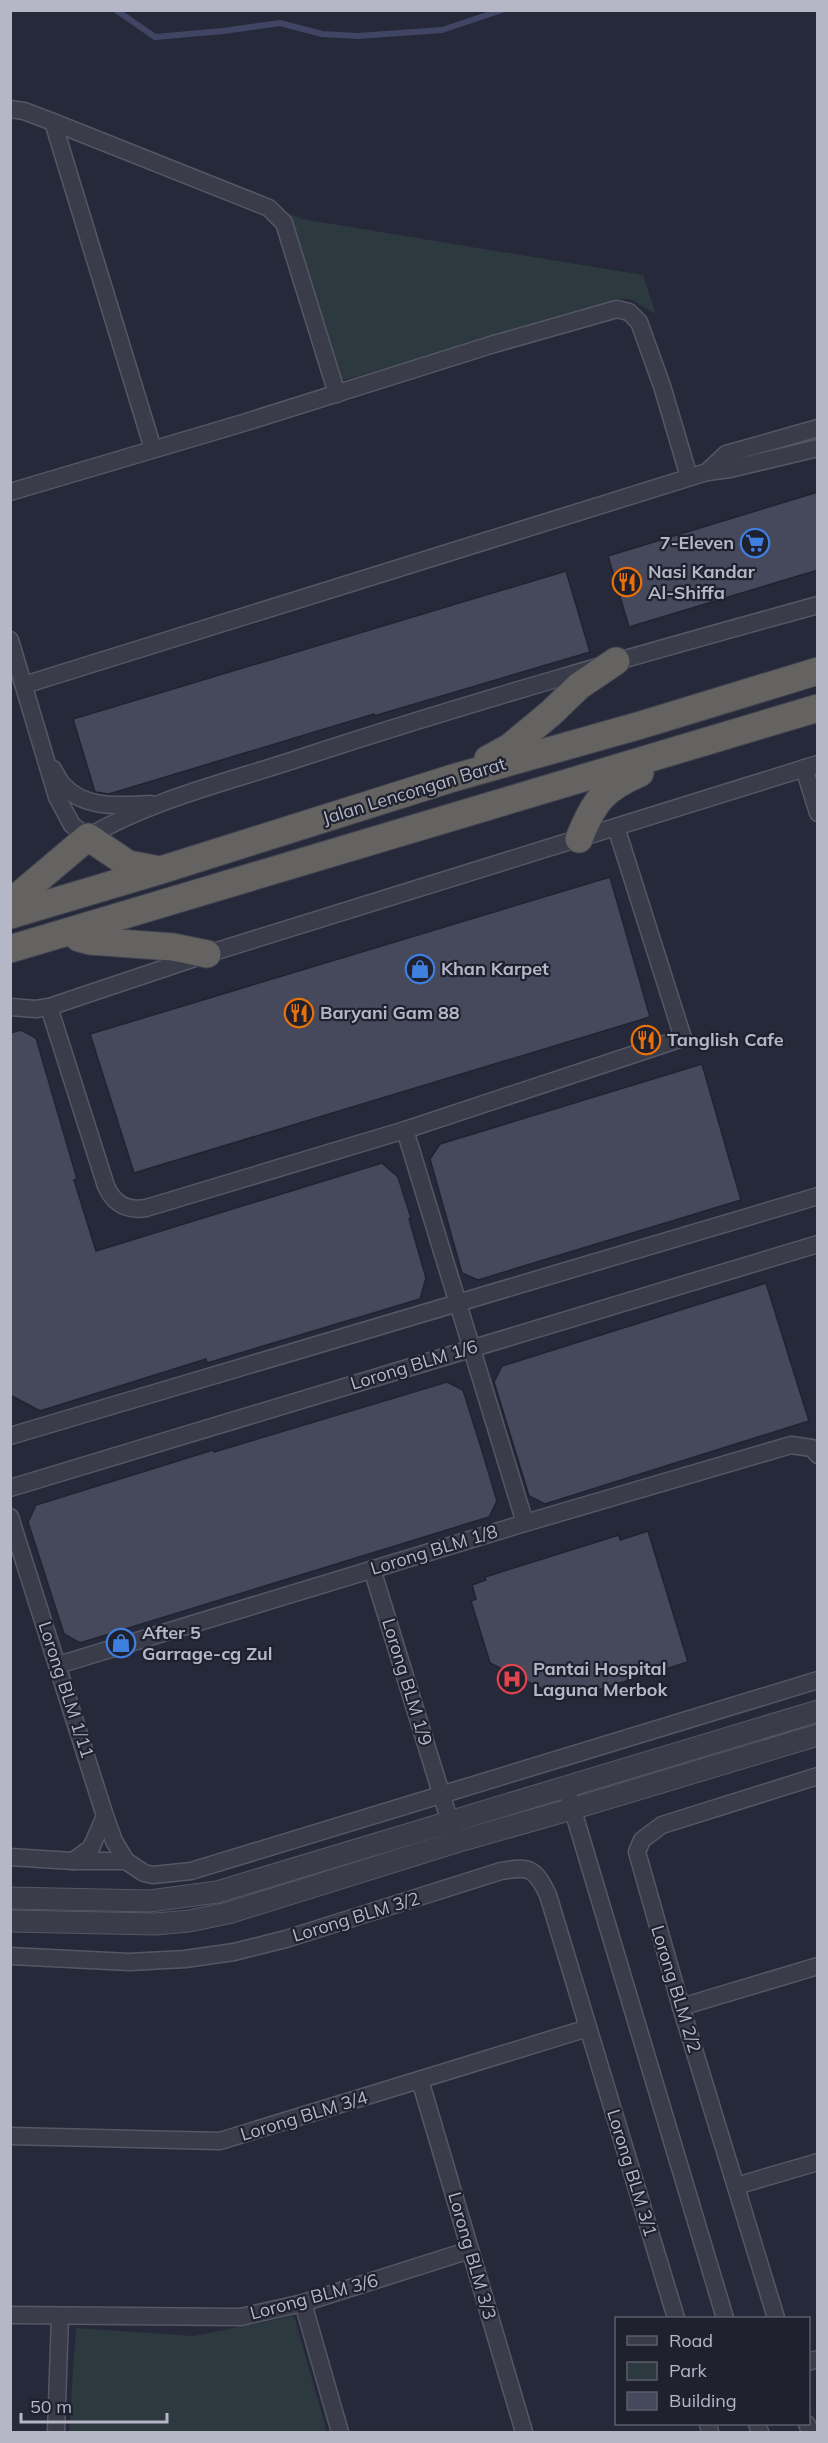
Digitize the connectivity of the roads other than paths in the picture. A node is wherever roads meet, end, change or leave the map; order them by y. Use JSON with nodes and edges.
{"nodes":[{"id":1,"x":10,"y":108,"type":"edge"},
{"id":2,"x":53,"y":122,"type":"junction"},
{"id":3,"x":336,"y":394,"type":"junction"},
{"id":4,"x":818,"y":429,"type":"edge"},
{"id":5,"x":818,"y":448,"type":"edge"},
{"id":6,"x":153,"y":449,"type":"junction"},
{"id":7,"x":707,"y":472,"type":"junction"},
{"id":8,"x":689,"y":477,"type":"junction"},
{"id":9,"x":10,"y":492,"type":"edge"},
{"id":10,"x":818,"y":605,"type":"edge"},
{"id":11,"x":10,"y":640,"type":"edge"},
{"id":12,"x":616,"y":661,"type":"junction"},
{"id":13,"x":818,"y":670,"type":"edge"},
{"id":14,"x":24,"y":685,"type":"junction"},
{"id":15,"x":818,"y":708,"type":"edge"},
{"id":16,"x":42,"y":750,"type":"junction"},
{"id":17,"x":672,"y":750,"type":"junction"},
{"id":18,"x":811,"y":766,"type":"edge"},
{"id":19,"x":453,"y":778,"type":"junction"},
{"id":20,"x":161,"y":804,"type":"junction"},
{"id":21,"x":818,"y":813,"type":"edge"},
{"id":22,"x":616,"y":826,"type":"junction"},
{"id":23,"x":88,"y":837,"type":"junction"},
{"id":24,"x":579,"y":838,"type":"junction"},
{"id":25,"x":161,"y":870,"type":"junction"},
{"id":26,"x":10,"y":903,"type":"edge"},
{"id":27,"x":10,"y":915,"type":"edge"},
{"id":28,"x":72,"y":932,"type":"junction"},
{"id":29,"x":10,"y":949,"type":"edge"},
{"id":30,"x":207,"y":954,"type":"junction"},
{"id":31,"x":10,"y":1007,"type":"edge"},
{"id":32,"x":49,"y":1007,"type":"junction"},
{"id":33,"x":405,"y":1130,"type":"junction"},
{"id":34,"x":818,"y":1196,"type":"edge"},
{"id":35,"x":818,"y":1244,"type":"edge"},
{"id":36,"x":458,"y":1305,"type":"junction"},
{"id":37,"x":471,"y":1348,"type":"junction"},
{"id":38,"x":10,"y":1436,"type":"edge"},
{"id":39,"x":815,"y":1451,"type":"edge"},
{"id":40,"x":10,"y":1488,"type":"edge"},
{"id":41,"x":10,"y":1517,"type":"edge"},
{"id":42,"x":525,"y":1523,"type":"junction"},
{"id":43,"x":372,"y":1569,"type":"junction"},
{"id":44,"x":58,"y":1665,"type":"junction"},
{"id":45,"x":818,"y":1680,"type":"edge"},
{"id":46,"x":818,"y":1711,"type":"edge"},
{"id":47,"x":818,"y":1735,"type":"edge"},
{"id":48,"x":818,"y":1776,"type":"edge"},
{"id":49,"x":566,"y":1787,"type":"junction"},
{"id":50,"x":442,"y":1796,"type":"junction"},
{"id":51,"x":572,"y":1809,"type":"junction"},
{"id":52,"x":105,"y":1816,"type":"junction"},
{"id":53,"x":454,"y":1832,"type":"junction"},
{"id":54,"x":10,"y":1857,"type":"edge"},
{"id":55,"x":73,"y":1861,"type":"junction"},
{"id":56,"x":126,"y":1861,"type":"junction"},
{"id":57,"x":10,"y":1898,"type":"edge"},
{"id":58,"x":10,"y":1921,"type":"edge"},
{"id":59,"x":10,"y":1956,"type":"edge"},
{"id":60,"x":818,"y":1966,"type":"edge"},
{"id":61,"x":681,"y":2007,"type":"junction"},
{"id":62,"x":588,"y":2028,"type":"junction"},
{"id":63,"x":420,"y":2080,"type":"junction"},
{"id":64,"x":10,"y":2136,"type":"edge"},
{"id":65,"x":818,"y":2162,"type":"edge"},
{"id":66,"x":736,"y":2186,"type":"junction"},
{"id":67,"x":470,"y":2250,"type":"junction"},
{"id":68,"x":303,"y":2303,"type":"junction"},
{"id":69,"x":10,"y":2315,"type":"edge"},
{"id":70,"x":60,"y":2316,"type":"junction"},
{"id":71,"x":675,"y":2317,"type":"edge"},
{"id":72,"x":725,"y":2317,"type":"edge"},
{"id":73,"x":775,"y":2317,"type":"edge"},
{"id":74,"x":56,"y":2433,"type":"edge"},
{"id":75,"x":340,"y":2433,"type":"edge"},
{"id":76,"x":524,"y":2433,"type":"edge"}],
"edges":[{"from":1,"to":2,"type":"street"},
{"from":2,"to":3,"type":"street"},
{"from":2,"to":6,"type":"street"},
{"from":3,"to":6,"type":"street"},
{"from":3,"to":8,"type":"street"},
{"from":4,"to":7,"type":"street"},
{"from":5,"to":7,"type":"street"},
{"from":6,"to":9,"type":"street"},
{"from":7,"to":8,"type":"street"},
{"from":8,"to":14,"type":"street"},
{"from":10,"to":12,"type":"street"},
{"from":11,"to":14,"type":"street"},
{"from":12,"to":19,"type":"highway"},
{"from":12,"to":20,"type":"street"},
{"from":13,"to":19,"type":"highway","name":"Jalan Lencongan Barat"},
{"from":14,"to":16,"type":"street"},
{"from":15,"to":17,"type":"highway","name":"Jalan Lencongan Barat"},
{"from":16,"to":20,"type":"street"},
{"from":16,"to":23,"type":"street"},
{"from":17,"to":24,"type":"highway"},
{"from":17,"to":28,"type":"highway","name":"Jalan Lencongan Barat"},
{"from":18,"to":21,"type":"street"},
{"from":18,"to":22,"type":"street"},
{"from":19,"to":25,"type":"highway","name":"Jalan Lencongan Barat"},
{"from":20,"to":23,"type":"street"},
{"from":22,"to":24,"type":"street"},
{"from":22,"to":33,"type":"street"},
{"from":23,"to":25,"type":"highway"},
{"from":23,"to":26,"type":"highway"},
{"from":24,"to":30,"type":"street"},
{"from":25,"to":27,"type":"highway","name":"Jalan Lencongan Barat"},
{"from":28,"to":29,"type":"highway","name":"Jalan Lencongan Barat"},
{"from":28,"to":30,"type":"highway"},
{"from":30,"to":32,"type":"street"},
{"from":31,"to":32,"type":"street"},
{"from":32,"to":33,"type":"street"},
{"from":33,"to":36,"type":"street"},
{"from":34,"to":36,"type":"street"},
{"from":35,"to":37,"type":"street","name":"Lorong BLM 1/6"},
{"from":36,"to":37,"type":"street"},
{"from":36,"to":38,"type":"street"},
{"from":37,"to":40,"type":"street","name":"Lorong BLM 1/6"},
{"from":37,"to":42,"type":"street"},
{"from":39,"to":42,"type":"street","name":"Lorong BLM 1/8"},
{"from":41,"to":44,"type":"street","name":"Lorong BLM 1/11"},
{"from":42,"to":43,"type":"street","name":"Lorong BLM 1/8"},
{"from":43,"to":44,"type":"street","name":"Lorong BLM 1/8"},
{"from":43,"to":50,"type":"street","name":"Lorong BLM 1/9"},
{"from":44,"to":52,"type":"street","name":"Lorong BLM 1/11"},
{"from":45,"to":50,"type":"street"},
{"from":46,"to":49,"type":"street"},
{"from":47,"to":51,"type":"street"},
{"from":48,"to":61,"type":"street","name":"Lorong BLM 2/2"},
{"from":49,"to":51,"type":"street"},
{"from":49,"to":53,"type":"street"},
{"from":50,"to":53,"type":"street","name":"Lorong BLM 1/9"},
{"from":50,"to":56,"type":"street"},
{"from":51,"to":53,"type":"street"},
{"from":51,"to":72,"type":"street"},
{"from":52,"to":55,"type":"street"},
{"from":52,"to":56,"type":"street","name":"Lorong BLM 1/11"},
{"from":53,"to":57,"type":"street"},
{"from":53,"to":58,"type":"street"},
{"from":54,"to":55,"type":"street"},
{"from":55,"to":56,"type":"street"},
{"from":59,"to":62,"type":"street","name":"Lorong BLM 3/2"},
{"from":60,"to":61,"type":"street"},
{"from":61,"to":66,"type":"street","name":"Lorong BLM 2/2"},
{"from":62,"to":63,"type":"street","name":"Lorong BLM 3/4"},
{"from":62,"to":71,"type":"street","name":"Lorong BLM 3/1"},
{"from":63,"to":64,"type":"street","name":"Lorong BLM 3/4"},
{"from":63,"to":67,"type":"street","name":"Lorong BLM 3/3"},
{"from":65,"to":66,"type":"street"},
{"from":66,"to":73,"type":"street","name":"Lorong BLM 2/2"},
{"from":67,"to":68,"type":"street","name":"Lorong BLM 3/6"},
{"from":67,"to":76,"type":"street","name":"Lorong BLM 3/3"},
{"from":68,"to":70,"type":"street","name":"Lorong BLM 3/6"},
{"from":68,"to":75,"type":"street"},
{"from":69,"to":70,"type":"street","name":"Lorong BLM 3/6"},
{"from":70,"to":74,"type":"street"}]}
